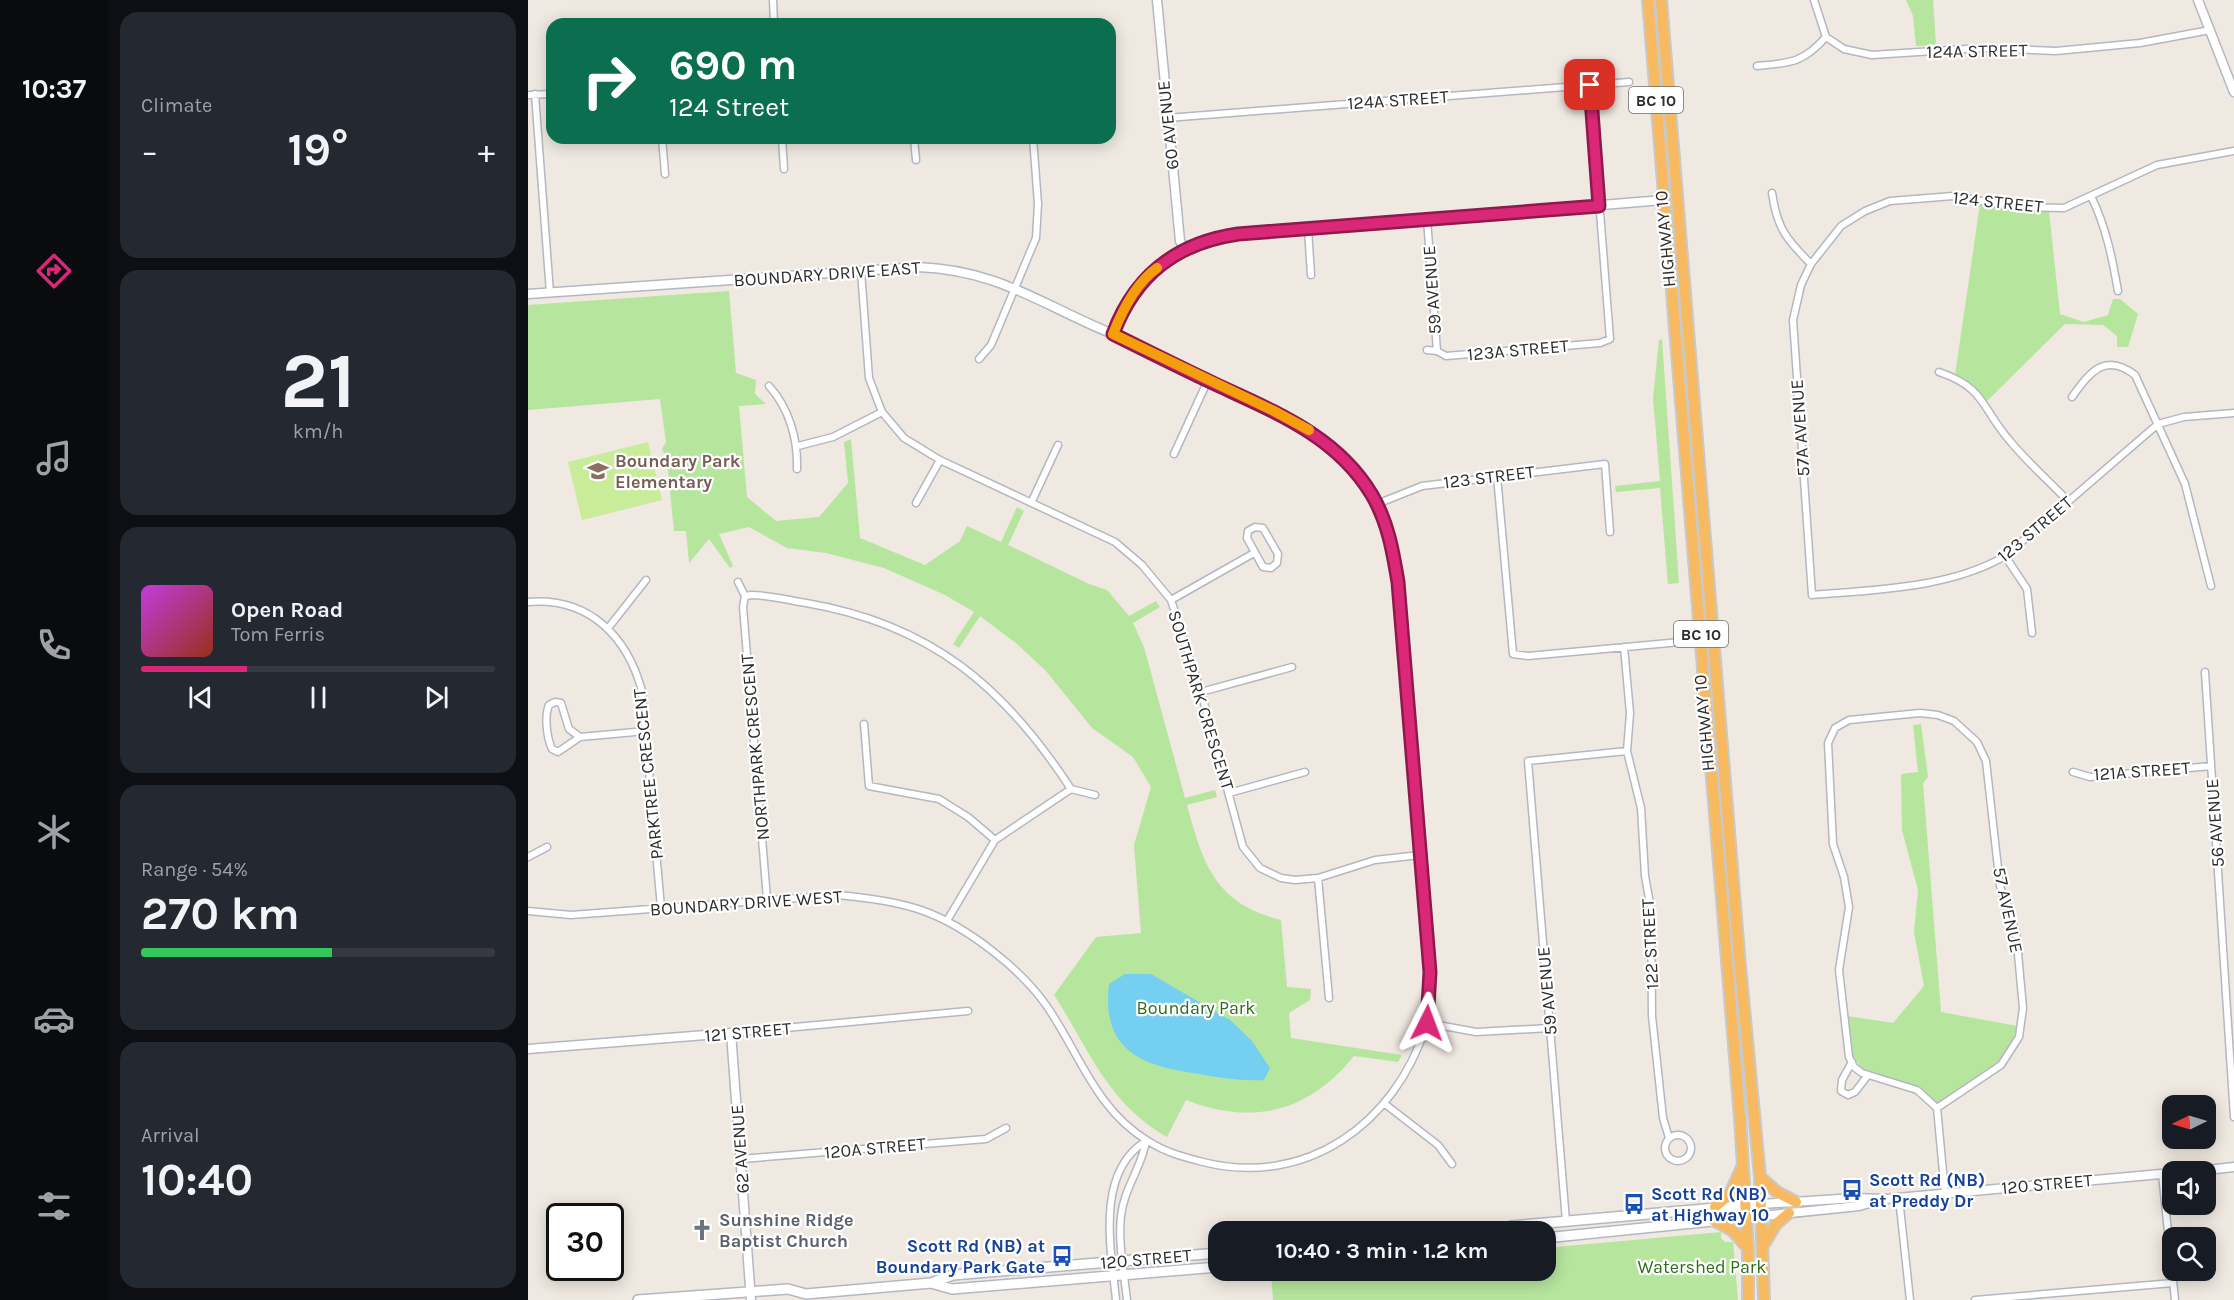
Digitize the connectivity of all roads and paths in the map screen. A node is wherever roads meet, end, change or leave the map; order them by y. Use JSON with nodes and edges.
{"nodes":[{"id":1,"x":773,"y":0,"type":"edge"},
{"id":2,"x":1157,"y":0,"type":"edge"},
{"id":3,"x":1648,"y":0,"type":"edge"},
{"id":4,"x":1661,"y":0,"type":"edge"},
{"id":5,"x":1814,"y":0,"type":"edge"},
{"id":6,"x":2198,"y":0,"type":"edge"},
{"id":7,"x":774,"y":18,"type":"edge"},
{"id":8,"x":2210,"y":30,"type":"junction"},
{"id":9,"x":1826,"y":37,"type":"junction"},
{"id":10,"x":1756,"y":66,"type":"dead end"},
{"id":11,"x":1629,"y":82,"type":"dead end"},
{"id":12,"x":1590,"y":85,"type":"junction"},
{"id":13,"x":2234,"y":92,"type":"edge"},
{"id":14,"x":532,"y":95,"type":"edge"},
{"id":15,"x":1167,"y":118,"type":"junction"},
{"id":16,"x":662,"y":144,"type":"edge"},
{"id":17,"x":782,"y":144,"type":"edge"},
{"id":18,"x":915,"y":144,"type":"edge"},
{"id":19,"x":1033,"y":144,"type":"edge"},
{"id":20,"x":2234,"y":151,"type":"edge"},
{"id":21,"x":916,"y":160,"type":"dead end"},
{"id":22,"x":784,"y":169,"type":"dead end"},
{"id":23,"x":664,"y":174,"type":"dead end"},
{"id":24,"x":1772,"y":193,"type":"dead end"},
{"id":25,"x":2091,"y":196,"type":"junction"},
{"id":26,"x":1663,"y":200,"type":"junction"},
{"id":27,"x":1599,"y":206,"type":"junction"},
{"id":28,"x":1427,"y":219,"type":"junction"},
{"id":29,"x":1308,"y":229,"type":"junction"},
{"id":30,"x":1184,"y":248,"type":"junction"},
{"id":31,"x":1811,"y":264,"type":"junction"},
{"id":32,"x":861,"y":271,"type":"junction"},
{"id":33,"x":1311,"y":275,"type":"dead end"},
{"id":34,"x":1017,"y":288,"type":"junction"},
{"id":35,"x":2118,"y":291,"type":"dead end"},
{"id":36,"x":550,"y":293,"type":"junction"},
{"id":37,"x":528,"y":294,"type":"edge"},
{"id":38,"x":1113,"y":334,"type":"junction"},
{"id":39,"x":1600,"y":343,"type":"junction"},
{"id":40,"x":1427,"y":350,"type":"dead end"},
{"id":41,"x":1437,"y":351,"type":"junction"},
{"id":42,"x":1600,"y":351,"type":"dead end"},
{"id":43,"x":1692,"y":355,"type":"junction"},
{"id":44,"x":979,"y":360,"type":"dead end"},
{"id":45,"x":1939,"y":372,"type":"dead end"},
{"id":46,"x":1208,"y":380,"type":"junction"},
{"id":47,"x":769,"y":386,"type":"dead end"},
{"id":48,"x":2072,"y":397,"type":"dead end"},
{"id":49,"x":882,"y":412,"type":"junction"},
{"id":50,"x":2234,"y":413,"type":"edge"},
{"id":51,"x":2158,"y":424,"type":"junction"},
{"id":52,"x":798,"y":446,"type":"junction"},
{"id":53,"x":1058,"y":446,"type":"dead end"},
{"id":54,"x":1174,"y":454,"type":"dead end"},
{"id":55,"x":940,"y":459,"type":"junction"},
{"id":56,"x":797,"y":469,"type":"dead end"},
{"id":57,"x":1497,"y":476,"type":"junction"},
{"id":58,"x":1032,"y":501,"type":"junction"},
{"id":59,"x":2068,"y":501,"type":"junction"},
{"id":60,"x":916,"y":503,"type":"dead end"},
{"id":61,"x":1377,"y":504,"type":"junction"},
{"id":62,"x":1610,"y":532,"type":"dead end"},
{"id":63,"x":1254,"y":553,"type":"junction"},
{"id":64,"x":2006,"y":556,"type":"junction"},
{"id":65,"x":646,"y":580,"type":"dead end"},
{"id":66,"x":738,"y":582,"type":"dead end"},
{"id":67,"x":2211,"y":586,"type":"dead end"},
{"id":68,"x":1812,"y":595,"type":"joint"},
{"id":69,"x":746,"y":596,"type":"junction"},
{"id":70,"x":1171,"y":600,"type":"junction"},
{"id":71,"x":528,"y":602,"type":"edge"},
{"id":72,"x":609,"y":627,"type":"junction"},
{"id":73,"x":2032,"y":633,"type":"dead end"},
{"id":74,"x":1702,"y":640,"type":"junction"},
{"id":75,"x":1624,"y":647,"type":"junction"},
{"id":76,"x":1292,"y":667,"type":"dead end"},
{"id":77,"x":2205,"y":672,"type":"dead end"},
{"id":78,"x":1201,"y":692,"type":"junction"},
{"id":79,"x":864,"y":724,"type":"dead end"},
{"id":80,"x":646,"y":731,"type":"junction"},
{"id":81,"x":580,"y":736,"type":"junction"},
{"id":82,"x":1627,"y":751,"type":"junction"},
{"id":83,"x":2211,"y":766,"type":"junction"},
{"id":84,"x":1305,"y":772,"type":"dead end"},
{"id":85,"x":2073,"y":772,"type":"dead end"},
{"id":86,"x":1071,"y":789,"type":"junction"},
{"id":87,"x":1229,"y":793,"type":"junction"},
{"id":88,"x":1095,"y":795,"type":"dead end"},
{"id":89,"x":995,"y":840,"type":"junction"},
{"id":90,"x":547,"y":847,"type":"dead end"},
{"id":91,"x":1420,"y":855,"type":"junction"},
{"id":92,"x":528,"y":857,"type":"edge"},
{"id":93,"x":1318,"y":879,"type":"junction"},
{"id":94,"x":767,"y":899,"type":"junction"},
{"id":95,"x":661,"y":908,"type":"junction"},
{"id":96,"x":528,"y":911,"type":"edge"},
{"id":97,"x":948,"y":919,"type":"junction"},
{"id":98,"x":1329,"y":998,"type":"dead end"},
{"id":99,"x":968,"y":1011,"type":"dead end"},
{"id":100,"x":1427,"y":1023,"type":"junction"},
{"id":101,"x":1550,"y":1028,"type":"junction"},
{"id":102,"x":731,"y":1033,"type":"junction"},
{"id":103,"x":528,"y":1049,"type":"edge"},
{"id":104,"x":1852,"y":1062,"type":"junction"},
{"id":105,"x":1868,"y":1076,"type":"junction"},
{"id":106,"x":1385,"y":1104,"type":"junction"},
{"id":107,"x":1937,"y":1108,"type":"junction"},
{"id":108,"x":2234,"y":1117,"type":"edge"},
{"id":109,"x":1006,"y":1128,"type":"dead end"},
{"id":110,"x":1669,"y":1138,"type":"junction"},
{"id":111,"x":1146,"y":1141,"type":"junction"},
{"id":112,"x":741,"y":1159,"type":"junction"},
{"id":113,"x":1452,"y":1164,"type":"dead end"},
{"id":114,"x":1744,"y":1164,"type":"junction"},
{"id":115,"x":2234,"y":1167,"type":"edge"},
{"id":116,"x":2216,"y":1169,"type":"edge"},
{"id":117,"x":2162,"y":1174,"type":"edge"},
{"id":118,"x":1760,"y":1177,"type":"junction"},
{"id":119,"x":1945,"y":1193,"type":"junction"},
{"id":120,"x":1899,"y":1198,"type":"junction"},
{"id":121,"x":1886,"y":1199,"type":"junction"},
{"id":122,"x":1796,"y":1202,"type":"junction"},
{"id":123,"x":1715,"y":1207,"type":"junction"},
{"id":124,"x":1762,"y":1210,"type":"junction"},
{"id":125,"x":1746,"y":1211,"type":"junction"},
{"id":126,"x":1789,"y":1213,"type":"junction"},
{"id":127,"x":1713,"y":1220,"type":"junction"},
{"id":128,"x":1566,"y":1221,"type":"junction"},
{"id":129,"x":1556,"y":1222,"type":"edge"},
{"id":130,"x":1556,"y":1237,"type":"edge"},
{"id":131,"x":1764,"y":1245,"type":"junction"},
{"id":132,"x":1748,"y":1248,"type":"junction"},
{"id":133,"x":1208,"y":1254,"type":"edge"},
{"id":134,"x":1124,"y":1261,"type":"junction"},
{"id":135,"x":1112,"y":1262,"type":"junction"},
{"id":136,"x":1208,"y":1268,"type":"edge"},
{"id":137,"x":1125,"y":1275,"type":"junction"},
{"id":138,"x":1113,"y":1276,"type":"junction"},
{"id":139,"x":931,"y":1283,"type":"junction"},
{"id":140,"x":2174,"y":1283,"type":"joint"},
{"id":141,"x":806,"y":1294,"type":"junction"},
{"id":142,"x":751,"y":1296,"type":"edge"},
{"id":143,"x":638,"y":1300,"type":"edge"},
{"id":144,"x":793,"y":1300,"type":"edge"},
{"id":145,"x":1116,"y":1300,"type":"edge"},
{"id":146,"x":1126,"y":1300,"type":"edge"},
{"id":147,"x":1748,"y":1300,"type":"edge"},
{"id":148,"x":1764,"y":1300,"type":"edge"},
{"id":149,"x":1910,"y":1300,"type":"edge"},
{"id":150,"x":1975,"y":1300,"type":"edge"},
{"id":151,"x":2175,"y":1300,"type":"edge"}],
"edges":[{"from":1,"to":7,"type":"street"},
{"from":2,"to":15,"type":"street","name":"60 AVENUE"},
{"from":3,"to":26,"type":"highway","name":"HIGHWAY 10","number":"BC 10"},
{"from":4,"to":43,"type":"highway","name":"HIGHWAY 10","number":"BC 10"},
{"from":5,"to":9,"type":"street"},
{"from":6,"to":8,"type":"street"},
{"from":8,"to":9,"type":"street","name":"124A STREET"},
{"from":8,"to":13,"type":"street"},
{"from":9,"to":10,"type":"street"},
{"from":11,"to":12,"type":"street","name":"124A STREET"},
{"from":12,"to":15,"type":"street","name":"124A STREET"},
{"from":12,"to":27,"type":"street"},
{"from":14,"to":36,"type":"street"},
{"from":15,"to":30,"type":"street","name":"60 AVENUE"},
{"from":16,"to":23,"type":"street"},
{"from":17,"to":22,"type":"street"},
{"from":18,"to":21,"type":"street"},
{"from":19,"to":34,"type":"street"},
{"from":20,"to":25,"type":"street","name":"124 STREET"},
{"from":24,"to":31,"type":"street"},
{"from":25,"to":31,"type":"street","name":"124 STREET"},
{"from":25,"to":35,"type":"street"},
{"from":26,"to":27,"type":"street"},
{"from":26,"to":43,"type":"highway"},
{"from":26,"to":74,"type":"highway","name":"HIGHWAY 10","number":"BC 10"},
{"from":27,"to":28,"type":"street"},
{"from":27,"to":39,"type":"street","name":"123A STREET"},
{"from":28,"to":29,"type":"street"},
{"from":28,"to":41,"type":"street","name":"59 AVENUE"},
{"from":29,"to":30,"type":"street"},
{"from":29,"to":33,"type":"street"},
{"from":30,"to":38,"type":"street"},
{"from":31,"to":68,"type":"street","name":"57A AVENUE"},
{"from":32,"to":34,"type":"street","name":"BOUNDARY DRIVE EAST"},
{"from":32,"to":36,"type":"street","name":"BOUNDARY DRIVE EAST"},
{"from":32,"to":49,"type":"street","name":"SOUTHPARK CRESCENT"},
{"from":34,"to":38,"type":"street","name":"BOUNDARY DRIVE EAST"},
{"from":34,"to":44,"type":"street"},
{"from":36,"to":37,"type":"street","name":"BOUNDARY DRIVE EAST"},
{"from":38,"to":46,"type":"street","name":"BOUNDARY DRIVE WEST"},
{"from":39,"to":41,"type":"street","name":"123A STREET"},
{"from":39,"to":42,"type":"street"},
{"from":40,"to":41,"type":"street","name":"59 AVENUE"},
{"from":43,"to":118,"type":"highway","name":"HIGHWAY 10","number":"BC 10"},
{"from":45,"to":59,"type":"street"},
{"from":46,"to":54,"type":"street"},
{"from":46,"to":61,"type":"street","name":"BOUNDARY DRIVE WEST"},
{"from":47,"to":52,"type":"street"},
{"from":48,"to":51,"type":"street"},
{"from":49,"to":52,"type":"street"},
{"from":49,"to":55,"type":"street","name":"SOUTHPARK CRESCENT"},
{"from":50,"to":51,"type":"street","name":"123 STREET"},
{"from":51,"to":59,"type":"street","name":"123 STREET"},
{"from":51,"to":67,"type":"street"},
{"from":52,"to":56,"type":"street"},
{"from":53,"to":58,"type":"street"},
{"from":55,"to":58,"type":"street","name":"SOUTHPARK CRESCENT"},
{"from":55,"to":60,"type":"street"},
{"from":57,"to":61,"type":"street","name":"123 STREET"},
{"from":57,"to":62,"type":"street","name":"123 STREET"},
{"from":57,"to":75,"type":"street"},
{"from":58,"to":70,"type":"street","name":"SOUTHPARK CRESCENT"},
{"from":59,"to":64,"type":"street","name":"123 STREET"},
{"from":61,"to":91,"type":"street","name":"BOUNDARY DRIVE WEST"},
{"from":63,"to":63,"type":"street"},
{"from":63,"to":70,"type":"street"},
{"from":64,"to":68,"type":"street","name":"123 STREET"},
{"from":64,"to":73,"type":"street"},
{"from":65,"to":72,"type":"street"},
{"from":66,"to":69,"type":"street"},
{"from":69,"to":86,"type":"street"},
{"from":69,"to":94,"type":"street","name":"NORTHPARK CRESCENT"},
{"from":70,"to":78,"type":"street","name":"SOUTHPARK CRESCENT"},
{"from":71,"to":72,"type":"street","name":"PARKTREE CRESCENT"},
{"from":72,"to":80,"type":"street","name":"PARKTREE CRESCENT"},
{"from":74,"to":75,"type":"street"},
{"from":74,"to":114,"type":"highway","name":"HIGHWAY 10","number":"BC 10"},
{"from":75,"to":82,"type":"street","name":"122 STREET"},
{"from":76,"to":78,"type":"street"},
{"from":77,"to":83,"type":"street","name":"56 AVENUE"},
{"from":78,"to":87,"type":"street","name":"SOUTHPARK CRESCENT"},
{"from":79,"to":89,"type":"street"},
{"from":80,"to":81,"type":"street"},
{"from":80,"to":95,"type":"street","name":"PARKTREE CRESCENT"},
{"from":81,"to":81,"type":"street"},
{"from":82,"to":101,"type":"street","name":"59 AVENUE"},
{"from":82,"to":110,"type":"street","name":"122 STREET"},
{"from":83,"to":85,"type":"street","name":"121A STREET"},
{"from":83,"to":108,"type":"street","name":"56 AVENUE"},
{"from":84,"to":87,"type":"street"},
{"from":86,"to":88,"type":"street"},
{"from":86,"to":89,"type":"street"},
{"from":87,"to":93,"type":"street","name":"SOUTHPARK CRESCENT"},
{"from":89,"to":97,"type":"street"},
{"from":90,"to":92,"type":"street"},
{"from":91,"to":93,"type":"street","name":"SOUTHPARK CRESCENT"},
{"from":91,"to":100,"type":"street","name":"BOUNDARY DRIVE WEST"},
{"from":93,"to":98,"type":"street"},
{"from":94,"to":95,"type":"street","name":"BOUNDARY DRIVE WEST"},
{"from":94,"to":97,"type":"street","name":"BOUNDARY DRIVE WEST"},
{"from":95,"to":96,"type":"street","name":"BOUNDARY DRIVE WEST"},
{"from":97,"to":111,"type":"street","name":"BOUNDARY DRIVE WEST"},
{"from":99,"to":102,"type":"street","name":"121 STREET"},
{"from":100,"to":101,"type":"street"},
{"from":100,"to":106,"type":"street","name":"BOUNDARY DRIVE WEST"},
{"from":101,"to":128,"type":"street","name":"59 AVENUE"},
{"from":102,"to":103,"type":"street","name":"121 STREET"},
{"from":102,"to":112,"type":"street","name":"62 AVENUE"},
{"from":104,"to":105,"type":"street"},
{"from":104,"to":105,"type":"street"},
{"from":104,"to":107,"type":"street","name":"57 AVENUE"},
{"from":105,"to":107,"type":"street"},
{"from":106,"to":111,"type":"street","name":"BOUNDARY DRIVE WEST"},
{"from":106,"to":113,"type":"street"},
{"from":107,"to":119,"type":"street"},
{"from":109,"to":112,"type":"street","name":"120A STREET"},
{"from":110,"to":110,"type":"street","name":"122 STREET"},
{"from":111,"to":134,"type":"street"},
{"from":111,"to":135,"type":"street"},
{"from":112,"to":142,"type":"street","name":"62 AVENUE"},
{"from":114,"to":123,"type":"highway"},
{"from":114,"to":125,"type":"highway","name":"HIGHWAY 10","number":"BC 10"},
{"from":115,"to":116,"type":"street"},
{"from":117,"to":119,"type":"street","name":"120 STREET"},
{"from":118,"to":122,"type":"highway"},
{"from":118,"to":124,"type":"highway","name":"HIGHWAY 10","number":"BC 10"},
{"from":119,"to":120,"type":"street","name":"120 STREET"},
{"from":120,"to":121,"type":"street","name":"120 STREET"},
{"from":120,"to":149,"type":"street"},
{"from":121,"to":122,"type":"street","name":"120 STREET"},
{"from":121,"to":126,"type":"street","name":"120 STREET"},
{"from":122,"to":124,"type":"street","name":"120 STREET"},
{"from":123,"to":125,"type":"main road","name":"120 STREET"},
{"from":123,"to":128,"type":"main road","name":"120 STREET"},
{"from":124,"to":125,"type":"main road","name":"120 STREET"},
{"from":124,"to":126,"type":"street","name":"120 STREET"},
{"from":124,"to":131,"type":"highway","name":"HIGHWAY 10","number":"BC 10"},
{"from":125,"to":127,"type":"main road","name":"120 STREET"},
{"from":125,"to":132,"type":"highway","name":"HIGHWAY 10","number":"BC 10"},
{"from":126,"to":131,"type":"highway"},
{"from":127,"to":130,"type":"main road","name":"120 STREET"},
{"from":127,"to":132,"type":"highway"},
{"from":128,"to":129,"type":"main road","name":"120 STREET"},
{"from":131,"to":148,"type":"highway","name":"HIGHWAY 10","number":"BC 10"},
{"from":132,"to":147,"type":"highway","name":"HIGHWAY 10","number":"BC 10"},
{"from":133,"to":134,"type":"main road","name":"120 STREET"},
{"from":134,"to":135,"type":"main road","name":"120 STREET"},
{"from":134,"to":137,"type":"street"},
{"from":135,"to":138,"type":"street"},
{"from":135,"to":139,"type":"main road","name":"120 STREET"},
{"from":136,"to":137,"type":"main road","name":"120 STREET"},
{"from":137,"to":138,"type":"main road","name":"120 STREET"},
{"from":137,"to":146,"type":"street"},
{"from":138,"to":139,"type":"main road","name":"120 STREET"},
{"from":138,"to":145,"type":"street"},
{"from":139,"to":141,"type":"main road","name":"120 STREET"},
{"from":140,"to":150,"type":"street"},
{"from":140,"to":151,"type":"street"},
{"from":141,"to":142,"type":"main road","name":"120 STREET"},
{"from":141,"to":144,"type":"main road","name":"120 STREET"},
{"from":142,"to":143,"type":"main road","name":"120 STREET"}]}
